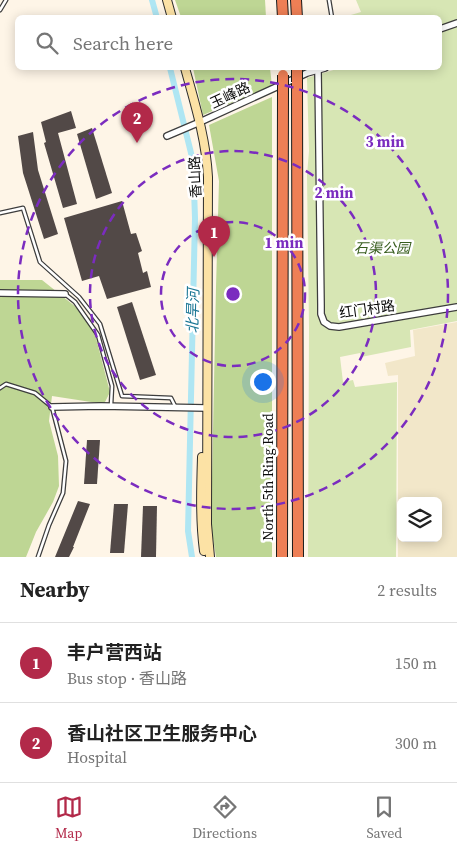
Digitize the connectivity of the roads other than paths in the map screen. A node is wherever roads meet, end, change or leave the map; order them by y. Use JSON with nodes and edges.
{"nodes":[{"id":1,"x":6,"y":0,"type":"edge"},
{"id":2,"x":167,"y":0,"type":"edge"},
{"id":3,"x":282,"y":0,"type":"edge"},
{"id":4,"x":296,"y":0,"type":"edge"},
{"id":5,"x":329,"y":0,"type":"edge"},
{"id":6,"x":0,"y":10,"type":"edge"},
{"id":7,"x":171,"y":15,"type":"edge"},
{"id":8,"x":282,"y":15,"type":"edge"},
{"id":9,"x":297,"y":15,"type":"edge"},
{"id":10,"x":332,"y":15,"type":"edge"},
{"id":11,"x":457,"y":23,"type":"edge"},
{"id":12,"x":442,"y":27,"type":"edge"},
{"id":13,"x":187,"y":70,"type":"edge"},
{"id":14,"x":297,"y":70,"type":"edge"},
{"id":15,"x":318,"y":70,"type":"joint"},
{"id":16,"x":283,"y":71,"type":"edge"},
{"id":17,"x":200,"y":122,"type":"junction"},
{"id":18,"x":167,"y":136,"type":"dead end"},
{"id":19,"x":0,"y":213,"type":"edge"},
{"id":20,"x":0,"y":293,"type":"edge"},
{"id":21,"x":65,"y":294,"type":"joint"},
{"id":22,"x":457,"y":307,"type":"edge"},
{"id":23,"x":0,"y":388,"type":"edge"},
{"id":24,"x":111,"y":406,"type":"junction"},
{"id":25,"x":52,"y":407,"type":"junction"},
{"id":26,"x":176,"y":408,"type":"junction"},
{"id":27,"x":207,"y":408,"type":"junction"},
{"id":28,"x":38,"y":557,"type":"edge"},
{"id":29,"x":205,"y":557,"type":"edge"},
{"id":30,"x":210,"y":557,"type":"edge"},
{"id":31,"x":282,"y":557,"type":"edge"},
{"id":32,"x":298,"y":557,"type":"edge"}],
"edges":[{"from":1,"to":6,"type":"lane"},
{"from":2,"to":7,"type":"street"},
{"from":3,"to":8,"type":"highway"},
{"from":4,"to":9,"type":"highway"},
{"from":5,"to":10,"type":"lane"},
{"from":11,"to":12,"type":"street"},
{"from":13,"to":17,"type":"street","name":"香山路"},
{"from":14,"to":32,"type":"highway","bridge":true},
{"from":15,"to":17,"type":"street","name":"玉峰路"},
{"from":15,"to":22,"type":"street","name":"红门村路"},
{"from":16,"to":31,"type":"highway","name":"North 5th Ring Road","bridge":true},
{"from":17,"to":18,"type":"street","name":"玉峰路"},
{"from":17,"to":27,"type":"street","name":"香山路"},
{"from":19,"to":26,"type":"lane"},
{"from":20,"to":21,"type":"street"},
{"from":21,"to":24,"type":"lane"},
{"from":23,"to":25,"type":"lane"},
{"from":24,"to":25,"type":"street"},
{"from":24,"to":26,"type":"street"},
{"from":25,"to":28,"type":"lane"},
{"from":26,"to":27,"type":"street"},
{"from":27,"to":29,"type":"street","name":"香山路"},
{"from":27,"to":30,"type":"street","name":"香山路"}]}
